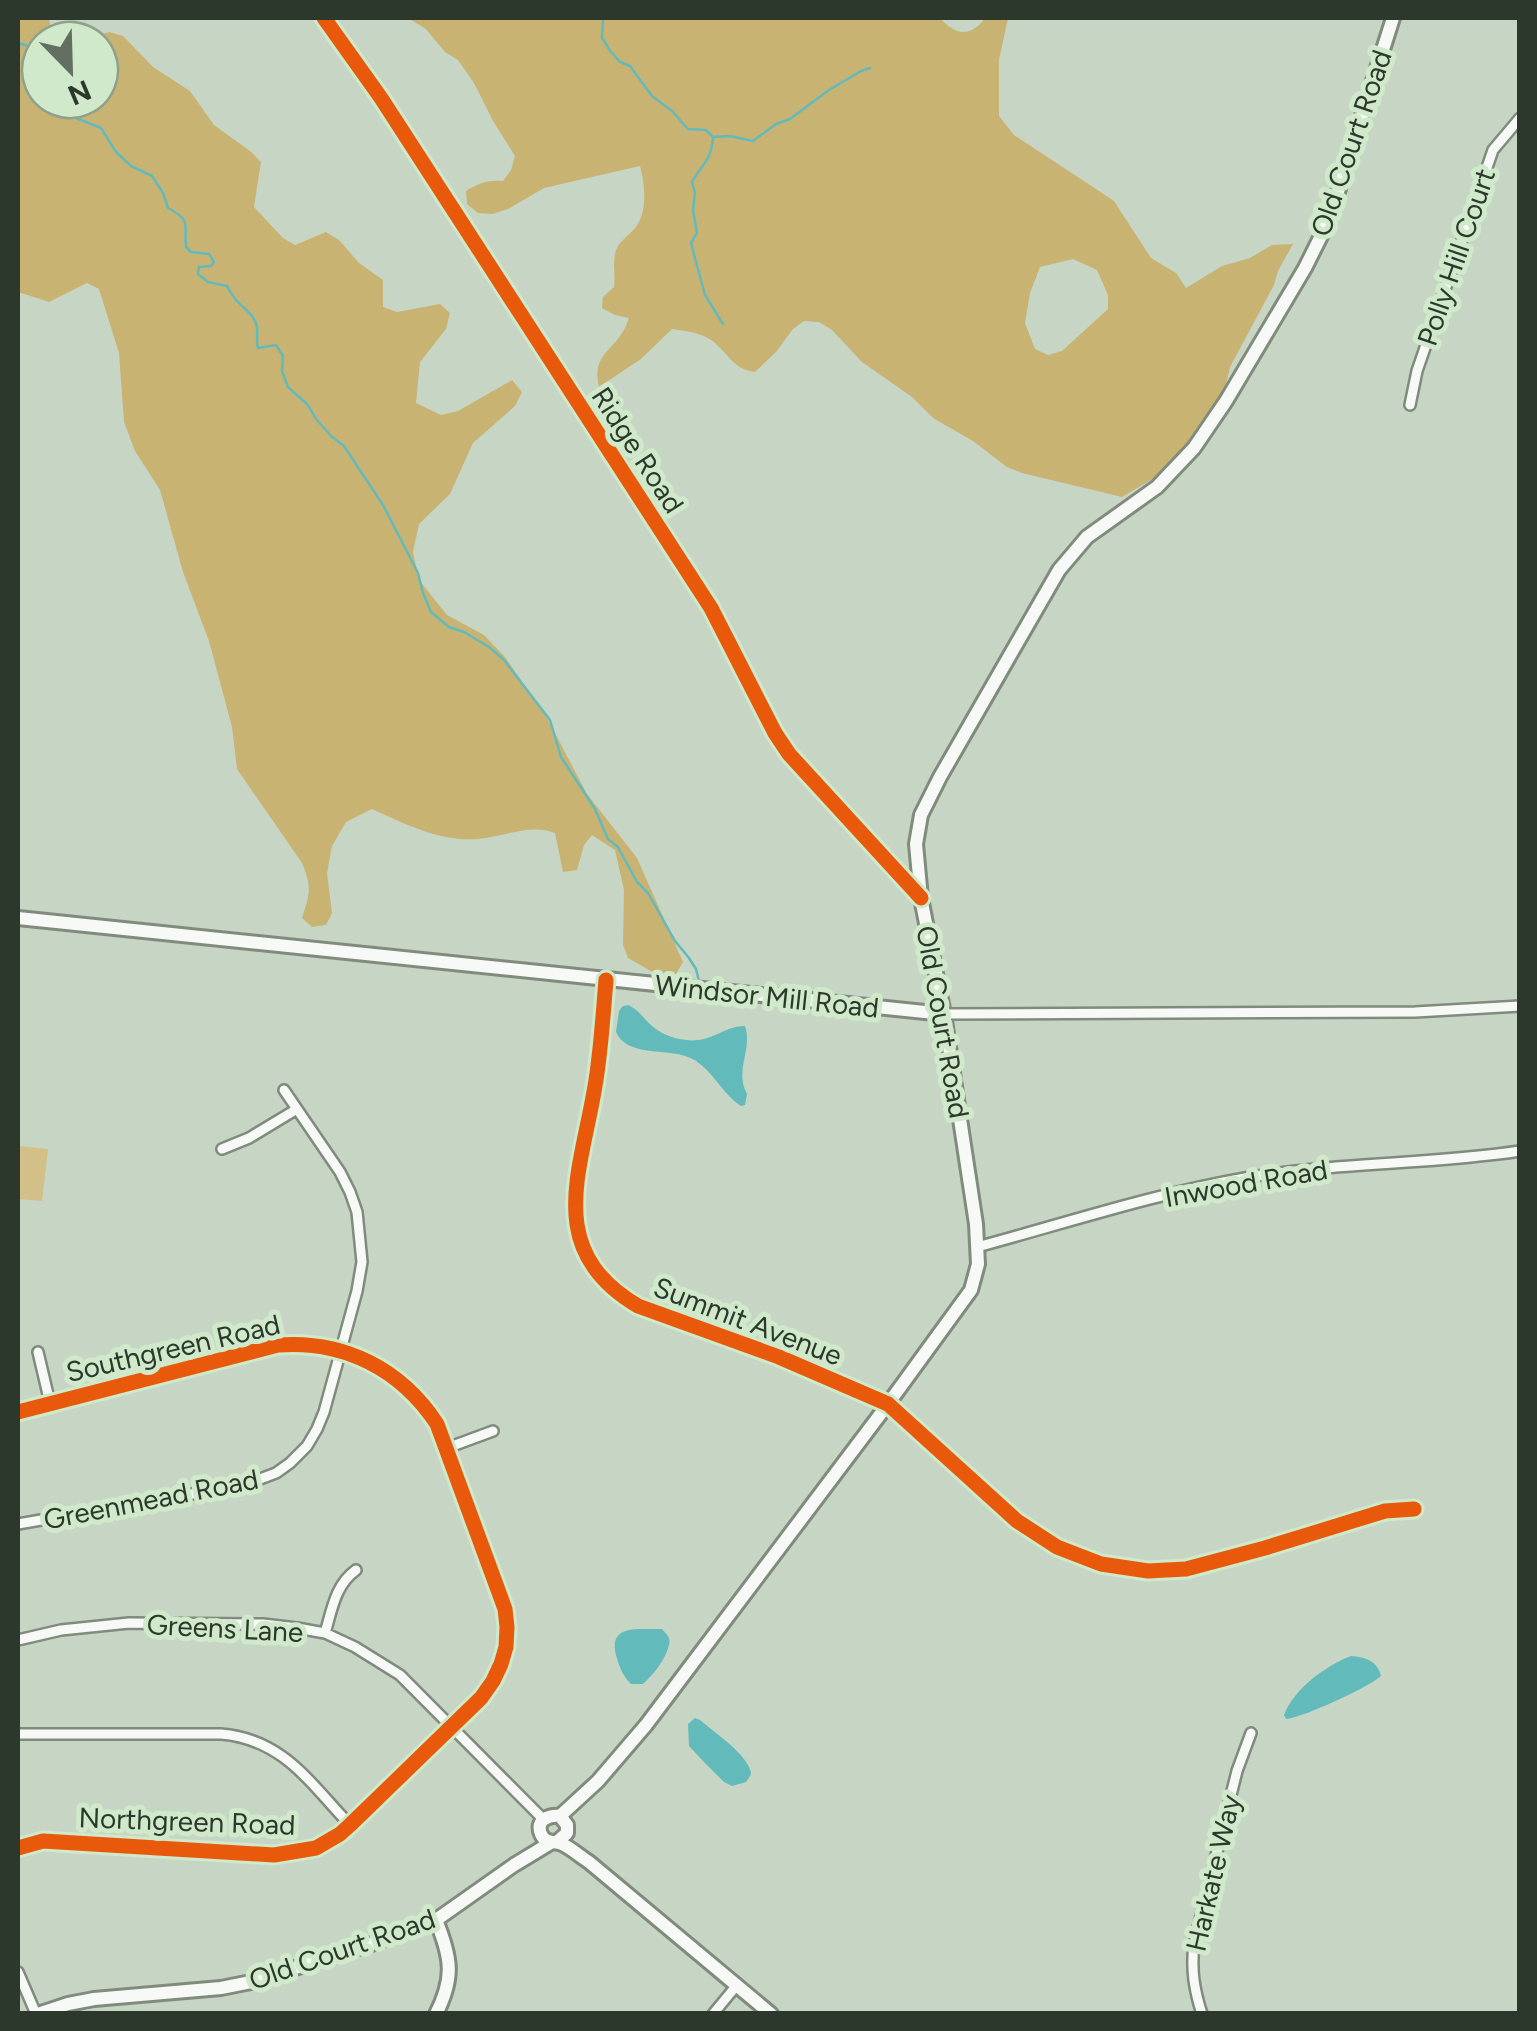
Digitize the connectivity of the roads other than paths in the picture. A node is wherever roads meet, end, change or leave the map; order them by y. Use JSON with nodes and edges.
{"nodes":[{"id":1,"x":324,"y":18,"type":"edge"},
{"id":2,"x":1393,"y":18,"type":"edge"},
{"id":3,"x":1520,"y":118,"type":"edge"},
{"id":4,"x":1410,"y":405,"type":"dead end"},
{"id":5,"x":921,"y":898,"type":"junction"},
{"id":6,"x":18,"y":918,"type":"edge"},
{"id":7,"x":606,"y":980,"type":"junction"},
{"id":8,"x":1520,"y":1006,"type":"edge"},
{"id":9,"x":944,"y":1014,"type":"junction"},
{"id":10,"x":284,"y":1090,"type":"dead end"},
{"id":11,"x":297,"y":1109,"type":"junction"},
{"id":12,"x":222,"y":1149,"type":"dead end"},
{"id":13,"x":1520,"y":1151,"type":"edge"},
{"id":14,"x":978,"y":1248,"type":"junction"},
{"id":15,"x":341,"y":1350,"type":"junction"},
{"id":16,"x":38,"y":1352,"type":"dead end"},
{"id":17,"x":50,"y":1403,"type":"junction"},
{"id":18,"x":888,"y":1404,"type":"junction"},
{"id":19,"x":18,"y":1412,"type":"edge"},
{"id":20,"x":493,"y":1431,"type":"dead end"},
{"id":21,"x":447,"y":1448,"type":"junction"},
{"id":22,"x":1414,"y":1510,"type":"dead end"},
{"id":23,"x":18,"y":1524,"type":"edge"},
{"id":24,"x":356,"y":1570,"type":"dead end"},
{"id":25,"x":324,"y":1634,"type":"junction"},
{"id":26,"x":18,"y":1640,"type":"edge"},
{"id":27,"x":451,"y":1726,"type":"junction"},
{"id":28,"x":1251,"y":1733,"type":"dead end"},
{"id":29,"x":18,"y":1734,"type":"edge"},
{"id":30,"x":544,"y":1820,"type":"joint"},
{"id":31,"x":350,"y":1825,"type":"junction"},
{"id":32,"x":558,"y":1832,"type":"junction"},
{"id":33,"x":18,"y":1848,"type":"edge"},
{"id":34,"x":436,"y":1920,"type":"junction"},
{"id":35,"x":18,"y":1972,"type":"edge"},
{"id":36,"x":736,"y":1985,"type":"junction"},
{"id":37,"x":37,"y":2014,"type":"edge"},
{"id":38,"x":436,"y":2014,"type":"edge"},
{"id":39,"x":713,"y":2014,"type":"edge"},
{"id":40,"x":771,"y":2014,"type":"edge"},
{"id":41,"x":1202,"y":2014,"type":"edge"}],
"edges":[{"from":1,"to":5,"type":"street","name":"Ridge Road"},
{"from":2,"to":5,"type":"main road","name":"Old Court Road"},
{"from":3,"to":4,"type":"street","name":"Polly Hill Court"},
{"from":5,"to":9,"type":"main road","name":"Old Court Road"},
{"from":6,"to":7,"type":"main road","name":"Windsor Mill Road"},
{"from":7,"to":9,"type":"main road","name":"Windsor Mill Road"},
{"from":7,"to":18,"type":"street","name":"Summit Avenue"},
{"from":8,"to":9,"type":"street","name":"Windsor Mill Road"},
{"from":9,"to":14,"type":"main road","name":"Old Court Road"},
{"from":10,"to":11,"type":"street","name":"Greenmead Road"},
{"from":11,"to":12,"type":"street"},
{"from":11,"to":15,"type":"street","name":"Greenmead Road"},
{"from":13,"to":14,"type":"street","name":"Inwood Road"},
{"from":14,"to":18,"type":"main road","name":"Old Court Road"},
{"from":15,"to":17,"type":"street","name":"Southgreen Road"},
{"from":15,"to":21,"type":"street","name":"Northgreen Road"},
{"from":15,"to":23,"type":"street","name":"Greenmead Road"},
{"from":16,"to":17,"type":"street"},
{"from":17,"to":19,"type":"street","name":"Southgreen Road"},
{"from":18,"to":22,"type":"street","name":"Summit Avenue"},
{"from":18,"to":32,"type":"main road","name":"Old Court Road"},
{"from":20,"to":21,"type":"street"},
{"from":21,"to":27,"type":"street","name":"Northgreen Road"},
{"from":24,"to":25,"type":"street"},
{"from":25,"to":26,"type":"street","name":"Greens Lane"},
{"from":25,"to":27,"type":"street","name":"Greens Lane"},
{"from":27,"to":30,"type":"street","name":"Greens Lane"},
{"from":27,"to":31,"type":"street","name":"Northgreen Road"},
{"from":28,"to":41,"type":"street","name":"Harkate Way"},
{"from":29,"to":31,"type":"street"},
{"from":30,"to":32,"type":"main road"},
{"from":31,"to":33,"type":"street","name":"Northgreen Road"},
{"from":32,"to":34,"type":"main road","name":"Old Court Road"},
{"from":32,"to":36,"type":"main road"},
{"from":34,"to":37,"type":"main road","name":"Old Court Road"},
{"from":34,"to":38,"type":"main road"},
{"from":35,"to":37,"type":"street"},
{"from":36,"to":39,"type":"street"},
{"from":36,"to":40,"type":"main road"}]}
